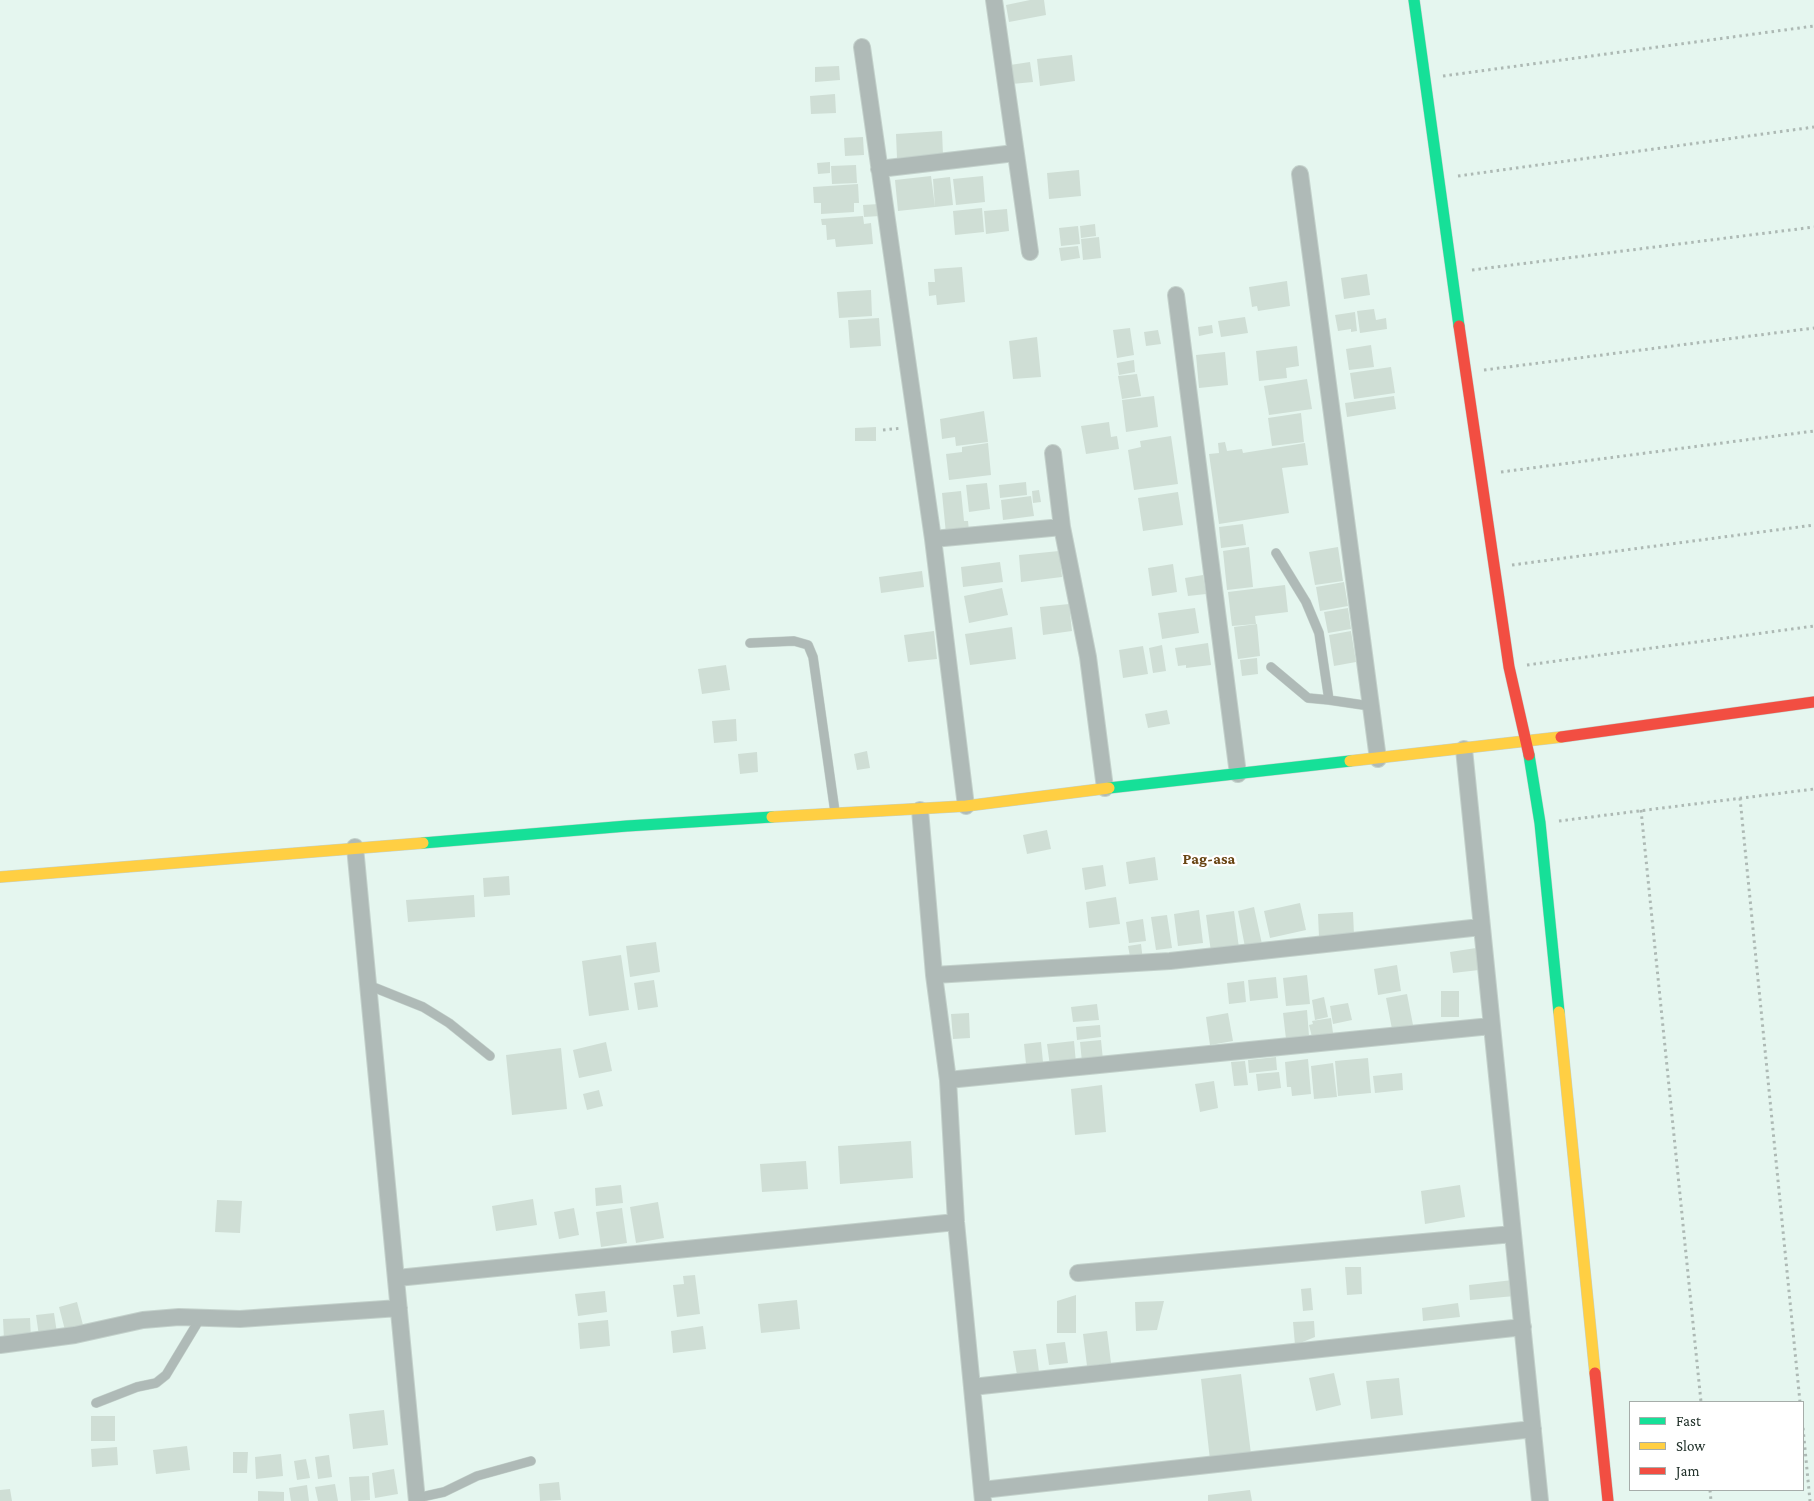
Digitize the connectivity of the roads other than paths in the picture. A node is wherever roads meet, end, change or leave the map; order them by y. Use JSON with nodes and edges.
{"nodes":[{"id":1,"x":994,"y":0,"type":"edge"},
{"id":2,"x":1414,"y":0,"type":"edge"},
{"id":3,"x":862,"y":47,"type":"dead end"},
{"id":4,"x":1015,"y":153,"type":"junction"},
{"id":5,"x":879,"y":169,"type":"junction"},
{"id":6,"x":1300,"y":174,"type":"dead end"},
{"id":7,"x":1030,"y":252,"type":"dead end"},
{"id":8,"x":1176,"y":295,"type":"dead end"},
{"id":9,"x":1053,"y":453,"type":"dead end"},
{"id":10,"x":1062,"y":527,"type":"junction"},
{"id":11,"x":933,"y":539,"type":"junction"},
{"id":12,"x":1276,"y":553,"type":"dead end"},
{"id":13,"x":750,"y":643,"type":"dead end"},
{"id":14,"x":1271,"y":667,"type":"dead end"},
{"id":15,"x":1329,"y":700,"type":"junction"},
{"id":16,"x":1814,"y":702,"type":"edge"},
{"id":17,"x":1370,"y":706,"type":"junction"},
{"id":18,"x":1527,"y":742,"type":"junction"},
{"id":19,"x":1464,"y":749,"type":"junction"},
{"id":20,"x":1378,"y":759,"type":"junction"},
{"id":21,"x":1238,"y":774,"type":"junction"},
{"id":22,"x":1105,"y":788,"type":"junction"},
{"id":23,"x":966,"y":806,"type":"junction"},
{"id":24,"x":920,"y":810,"type":"junction"},
{"id":25,"x":836,"y":815,"type":"junction"},
{"id":26,"x":355,"y":847,"type":"junction"},
{"id":27,"x":0,"y":877,"type":"edge"},
{"id":28,"x":1481,"y":926,"type":"junction"},
{"id":29,"x":934,"y":975,"type":"junction"},
{"id":30,"x":368,"y":985,"type":"junction"},
{"id":31,"x":1491,"y":1026,"type":"junction"},
{"id":32,"x":490,"y":1056,"type":"dead end"},
{"id":33,"x":948,"y":1080,"type":"junction"},
{"id":34,"x":956,"y":1222,"type":"junction"},
{"id":35,"x":1513,"y":1234,"type":"junction"},
{"id":36,"x":1078,"y":1274,"type":"dead end"},
{"id":37,"x":397,"y":1278,"type":"junction"},
{"id":38,"x":399,"y":1308,"type":"junction"},
{"id":39,"x":201,"y":1317,"type":"junction"},
{"id":40,"x":1523,"y":1327,"type":"junction"},
{"id":41,"x":0,"y":1344,"type":"edge"},
{"id":42,"x":972,"y":1387,"type":"junction"},
{"id":43,"x":96,"y":1403,"type":"dead end"},
{"id":44,"x":1533,"y":1429,"type":"junction"},
{"id":45,"x":531,"y":1461,"type":"dead end"},
{"id":46,"x":983,"y":1495,"type":"edge"},
{"id":47,"x":417,"y":1500,"type":"edge"},
{"id":48,"x":1540,"y":1501,"type":"edge"},
{"id":49,"x":1608,"y":1501,"type":"edge"}],
"edges":[{"from":1,"to":4,"type":"street"},
{"from":2,"to":18,"type":"street"},
{"from":3,"to":5,"type":"street"},
{"from":4,"to":5,"type":"street"},
{"from":4,"to":7,"type":"street"},
{"from":5,"to":11,"type":"street"},
{"from":6,"to":17,"type":"street"},
{"from":8,"to":21,"type":"street"},
{"from":9,"to":10,"type":"street"},
{"from":10,"to":11,"type":"street"},
{"from":10,"to":22,"type":"street"},
{"from":11,"to":23,"type":"street"},
{"from":12,"to":15,"type":"lane"},
{"from":13,"to":25,"type":"lane"},
{"from":14,"to":15,"type":"lane"},
{"from":15,"to":17,"type":"lane"},
{"from":16,"to":18,"type":"street"},
{"from":17,"to":20,"type":"street"},
{"from":18,"to":19,"type":"street"},
{"from":18,"to":49,"type":"street"},
{"from":19,"to":20,"type":"street"},
{"from":19,"to":28,"type":"street"},
{"from":20,"to":21,"type":"street"},
{"from":21,"to":22,"type":"street"},
{"from":22,"to":23,"type":"street"},
{"from":23,"to":24,"type":"street"},
{"from":24,"to":25,"type":"street"},
{"from":24,"to":29,"type":"street"},
{"from":25,"to":26,"type":"street"},
{"from":26,"to":27,"type":"street"},
{"from":26,"to":30,"type":"street"},
{"from":28,"to":29,"type":"street"},
{"from":28,"to":31,"type":"street"},
{"from":29,"to":33,"type":"street"},
{"from":30,"to":32,"type":"lane"},
{"from":30,"to":37,"type":"street"},
{"from":31,"to":33,"type":"street"},
{"from":31,"to":35,"type":"street"},
{"from":33,"to":34,"type":"street"},
{"from":34,"to":37,"type":"street"},
{"from":34,"to":42,"type":"street"},
{"from":35,"to":36,"type":"street"},
{"from":35,"to":40,"type":"street"},
{"from":37,"to":38,"type":"street"},
{"from":38,"to":39,"type":"street"},
{"from":38,"to":47,"type":"street"},
{"from":39,"to":41,"type":"street"},
{"from":39,"to":43,"type":"lane"},
{"from":40,"to":42,"type":"street"},
{"from":40,"to":44,"type":"street"},
{"from":42,"to":46,"type":"street"},
{"from":44,"to":46,"type":"street"},
{"from":44,"to":48,"type":"street"},
{"from":45,"to":47,"type":"lane"}]}
